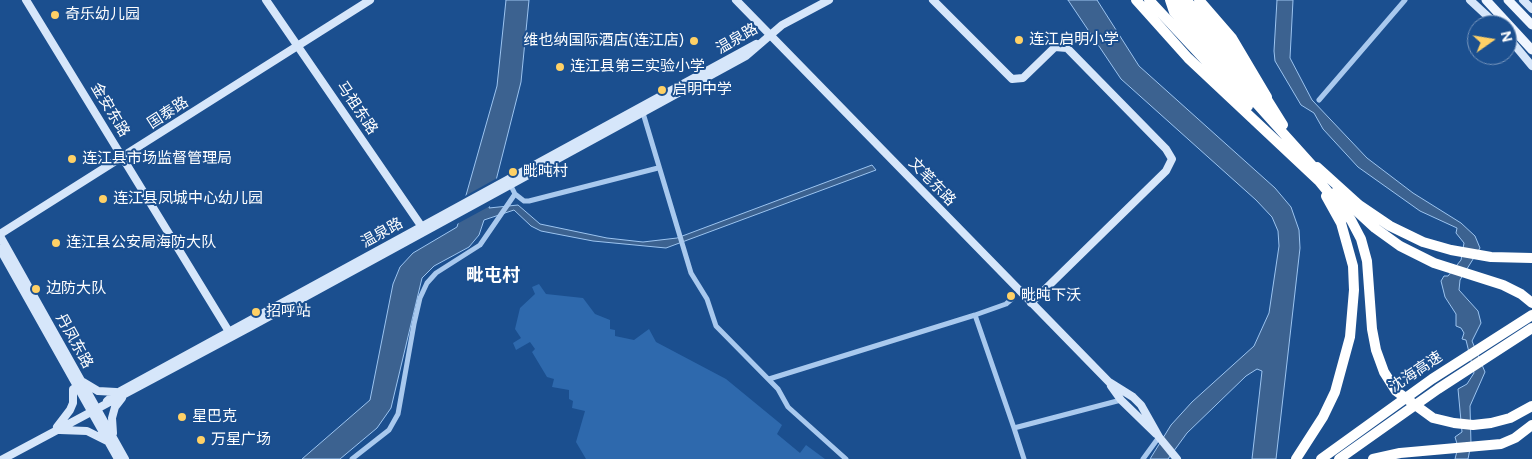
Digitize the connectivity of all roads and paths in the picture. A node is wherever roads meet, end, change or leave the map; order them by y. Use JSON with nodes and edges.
{"nodes":[{"id":1,"x":26,"y":0,"type":"edge"},
{"id":2,"x":266,"y":0,"type":"edge"},
{"id":3,"x":370,"y":0,"type":"edge"},
{"id":4,"x":736,"y":0,"type":"edge"},
{"id":5,"x":829,"y":0,"type":"edge"},
{"id":6,"x":933,"y":0,"type":"edge"},
{"id":7,"x":1137,"y":0,"type":"edge"},
{"id":8,"x":1144,"y":0,"type":"edge"},
{"id":9,"x":1149,"y":0,"type":"edge"},
{"id":10,"x":1171,"y":0,"type":"edge"},
{"id":11,"x":1178,"y":0,"type":"edge"},
{"id":12,"x":1186,"y":0,"type":"edge"},
{"id":13,"x":1193,"y":0,"type":"edge"},
{"id":14,"x":1199,"y":0,"type":"edge"},
{"id":15,"x":1405,"y":0,"type":"edge"},
{"id":16,"x":1470,"y":0,"type":"edge"},
{"id":17,"x":1486,"y":0,"type":"edge"},
{"id":18,"x":1508,"y":0,"type":"edge"},
{"id":19,"x":1523,"y":0,"type":"edge"},
{"id":20,"x":1532,"y":9,"type":"edge"},
{"id":21,"x":1486,"y":15,"type":"edge"},
{"id":22,"x":1532,"y":25,"type":"edge"},
{"id":23,"x":770,"y":36,"type":"junction"},
{"id":24,"x":298,"y":46,"type":"junction"},
{"id":25,"x":1517,"y":48,"type":"edge"},
{"id":26,"x":1532,"y":50,"type":"edge"},
{"id":27,"x":1532,"y":66,"type":"edge"},
{"id":28,"x":1319,"y":100,"type":"dead end"},
{"id":29,"x":643,"y":113,"type":"junction"},
{"id":30,"x":1300,"y":151,"type":"junction"},
{"id":31,"x":123,"y":158,"type":"junction"},
{"id":32,"x":1302,"y":165,"type":"junction"},
{"id":33,"x":658,"y":168,"type":"junction"},
{"id":34,"x":511,"y":186,"type":"junction"},
{"id":35,"x":500,"y":188,"type":"junction"},
{"id":36,"x":515,"y":194,"type":"junction"},
{"id":37,"x":423,"y":229,"type":"junction"},
{"id":38,"x":0,"y":235,"type":"edge"},
{"id":39,"x":0,"y":249,"type":"edge"},
{"id":40,"x":1532,"y":258,"type":"edge"},
{"id":41,"x":1013,"y":298,"type":"dead end"},
{"id":42,"x":1031,"y":303,"type":"junction"},
{"id":43,"x":1532,"y":303,"type":"edge"},
{"id":44,"x":1532,"y":314,"type":"edge"},
{"id":45,"x":975,"y":316,"type":"junction"},
{"id":46,"x":1532,"y":328,"type":"edge"},
{"id":47,"x":231,"y":335,"type":"junction"},
{"id":48,"x":769,"y":379,"type":"junction"},
{"id":49,"x":1109,"y":382,"type":"junction"},
{"id":50,"x":79,"y":383,"type":"junction"},
{"id":51,"x":126,"y":391,"type":"junction"},
{"id":52,"x":1121,"y":400,"type":"junction"},
{"id":53,"x":1532,"y":406,"type":"edge"},
{"id":54,"x":97,"y":408,"type":"junction"},
{"id":55,"x":1532,"y":425,"type":"edge"},
{"id":56,"x":1014,"y":428,"type":"junction"},
{"id":57,"x":50,"y":433,"type":"junction"},
{"id":58,"x":1159,"y":437,"type":"junction"},
{"id":59,"x":108,"y":442,"type":"junction"},
{"id":60,"x":117,"y":445,"type":"junction"},
{"id":61,"x":1176,"y":457,"type":"edge"},
{"id":62,"x":3,"y":459,"type":"edge"},
{"id":63,"x":118,"y":459,"type":"edge"},
{"id":64,"x":125,"y":459,"type":"edge"},
{"id":65,"x":352,"y":459,"type":"edge"},
{"id":66,"x":846,"y":459,"type":"edge"},
{"id":67,"x":1024,"y":459,"type":"edge"},
{"id":68,"x":1143,"y":459,"type":"edge"},
{"id":69,"x":1296,"y":459,"type":"edge"},
{"id":70,"x":1321,"y":459,"type":"edge"},
{"id":71,"x":1339,"y":459,"type":"edge"},
{"id":72,"x":1373,"y":459,"type":"edge"}],
"edges":[{"from":1,"to":31,"type":"main road","name":"金安东路"},
{"from":2,"to":24,"type":"main road","name":"马祖东路"},
{"from":3,"to":24,"type":"main road","name":"国泰路"},
{"from":4,"to":23,"type":"main road","name":"文笔东路"},
{"from":5,"to":23,"type":"main road"},
{"from":6,"to":42,"type":"main road"},
{"from":7,"to":32,"type":"highway"},
{"from":8,"to":32,"type":"highway"},
{"from":9,"to":32,"type":"highway"},
{"from":10,"to":30,"type":"highway"},
{"from":11,"to":30,"type":"highway"},
{"from":12,"to":30,"type":"highway"},
{"from":13,"to":30,"type":"highway"},
{"from":14,"to":30,"type":"highway"},
{"from":15,"to":28,"type":"street"},
{"from":16,"to":21,"type":"main road"},
{"from":17,"to":26,"type":"main road"},
{"from":18,"to":22,"type":"main road"},
{"from":19,"to":20,"type":"main road"},
{"from":23,"to":29,"type":"main road","name":"温泉路"},
{"from":23,"to":35,"type":"main road","name":"温泉路"},
{"from":23,"to":42,"type":"main road","name":"文笔东路"},
{"from":24,"to":31,"type":"main road","name":"国泰路"},
{"from":24,"to":37,"type":"main road","name":"马祖东路"},
{"from":25,"to":27,"type":"main road"},
{"from":29,"to":33,"type":"street"},
{"from":29,"to":34,"type":"main road","name":"温泉路"},
{"from":30,"to":40,"type":"highway"},
{"from":30,"to":43,"type":"highway"},
{"from":31,"to":38,"type":"main road","name":"国泰路"},
{"from":31,"to":47,"type":"main road","name":"金安东路"},
{"from":32,"to":53,"type":"highway"},
{"from":32,"to":69,"type":"highway"},
{"from":33,"to":36,"type":"street"},
{"from":33,"to":48,"type":"street"},
{"from":34,"to":35,"type":"main road","name":"温泉路"},
{"from":34,"to":36,"type":"street"},
{"from":35,"to":37,"type":"main road","name":"温泉路"},
{"from":36,"to":65,"type":"street"},
{"from":37,"to":47,"type":"main road","name":"温泉路"},
{"from":38,"to":50,"type":"main road","name":"丹凤东路"},
{"from":39,"to":50,"type":"main road","name":"丹凤东路"},
{"from":41,"to":45,"type":"street"},
{"from":42,"to":49,"type":"main road","name":"文笔东路"},
{"from":44,"to":70,"type":"highway","name":"沈海高速","bridge":true},
{"from":45,"to":48,"type":"street"},
{"from":45,"to":56,"type":"street"},
{"from":46,"to":71,"type":"highway","name":"沈海高速","bridge":true},
{"from":47,"to":51,"type":"main road","name":"温泉路"},
{"from":48,"to":66,"type":"street"},
{"from":49,"to":52,"type":"main road","name":"文笔东路"},
{"from":49,"to":58,"type":"main road","name":"文笔东路"},
{"from":50,"to":51,"type":"main road"},
{"from":50,"to":54,"type":"main road","name":"丹凤东路"},
{"from":50,"to":57,"type":"main road"},
{"from":51,"to":54,"type":"main road","name":"温泉路"},
{"from":51,"to":60,"type":"main road"},
{"from":52,"to":56,"type":"street"},
{"from":52,"to":58,"type":"main road","name":"文笔东路"},
{"from":54,"to":57,"type":"main road","name":"温泉路"},
{"from":54,"to":59,"type":"main road","name":"丹凤东路"},
{"from":54,"to":60,"type":"main road","name":"丹凤东路"},
{"from":55,"to":72,"type":"highway"},
{"from":56,"to":67,"type":"street"},
{"from":57,"to":59,"type":"main road"},
{"from":57,"to":62,"type":"main road","name":"温泉路"},
{"from":58,"to":61,"type":"main road","name":"文笔东路"},
{"from":58,"to":68,"type":"street"},
{"from":59,"to":63,"type":"main road","name":"丹凤东路"},
{"from":60,"to":64,"type":"main road","name":"丹凤东路"}]}
